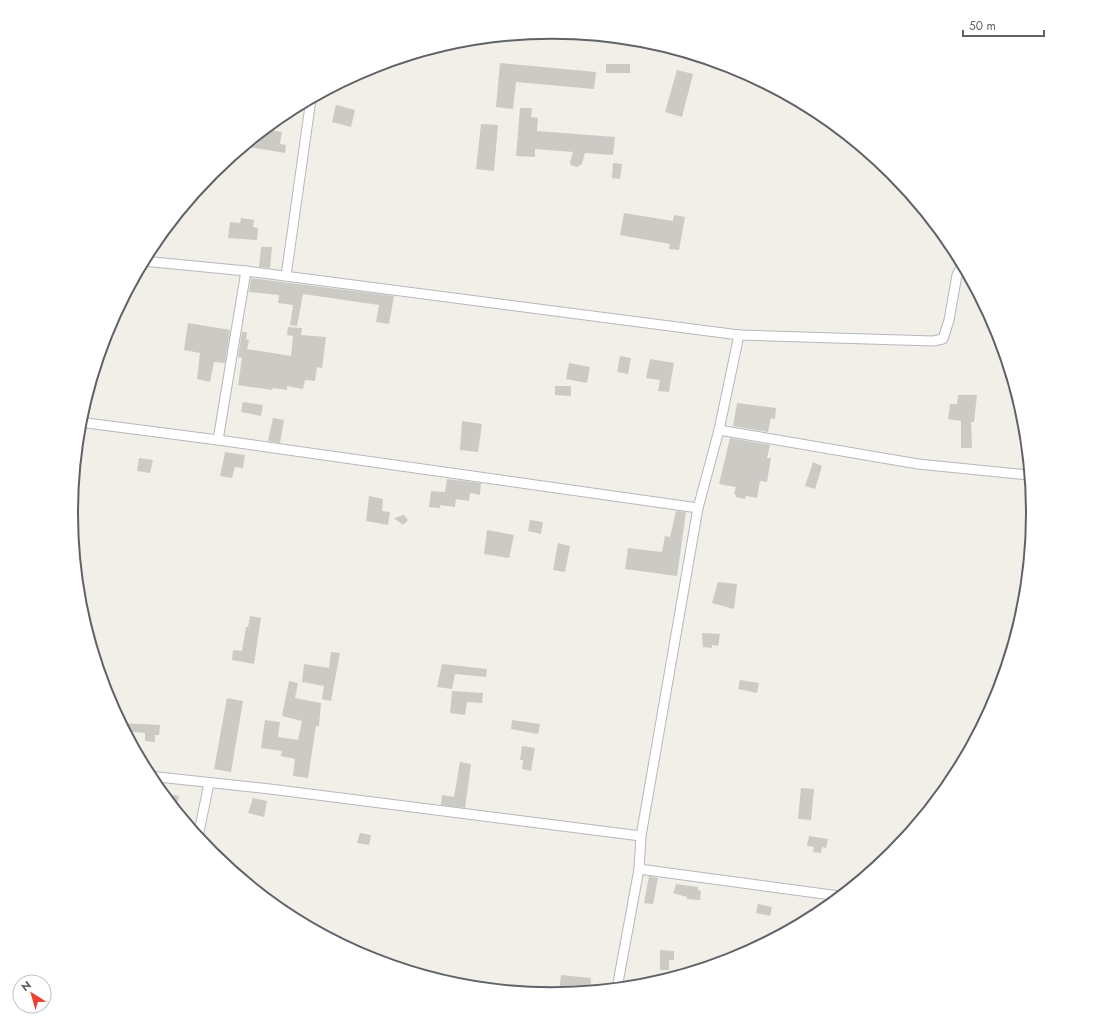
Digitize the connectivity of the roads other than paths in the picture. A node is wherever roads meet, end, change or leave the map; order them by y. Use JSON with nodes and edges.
{"nodes":[{"id":1,"x":310,"y":106,"type":"edge"},
{"id":2,"x":150,"y":262,"type":"edge"},
{"id":3,"x":246,"y":271,"type":"junction"},
{"id":4,"x":959,"y":271,"type":"edge"},
{"id":5,"x":286,"y":276,"type":"junction"},
{"id":6,"x":739,"y":335,"type":"junction"},
{"id":7,"x":87,"y":423,"type":"edge"},
{"id":8,"x":719,"y":430,"type":"junction"},
{"id":9,"x":218,"y":440,"type":"junction"},
{"id":10,"x":1023,"y":474,"type":"edge"},
{"id":11,"x":698,"y":508,"type":"junction"},
{"id":12,"x":158,"y":777,"type":"edge"},
{"id":13,"x":209,"y":783,"type":"junction"},
{"id":14,"x":199,"y":831,"type":"edge"},
{"id":15,"x":641,"y":836,"type":"junction"},
{"id":16,"x":639,"y":869,"type":"junction"},
{"id":17,"x":832,"y":895,"type":"edge"},
{"id":18,"x":618,"y":982,"type":"edge"}],
"edges":[{"from":1,"to":5,"type":"street"},
{"from":2,"to":3,"type":"street"},
{"from":3,"to":5,"type":"street"},
{"from":3,"to":9,"type":"street"},
{"from":4,"to":6,"type":"street"},
{"from":5,"to":6,"type":"street"},
{"from":6,"to":8,"type":"street"},
{"from":7,"to":9,"type":"street"},
{"from":8,"to":10,"type":"street"},
{"from":8,"to":11,"type":"street"},
{"from":9,"to":11,"type":"street"},
{"from":11,"to":15,"type":"street"},
{"from":12,"to":13,"type":"street"},
{"from":13,"to":14,"type":"street"},
{"from":13,"to":15,"type":"street"},
{"from":15,"to":16,"type":"street"},
{"from":16,"to":17,"type":"street"},
{"from":16,"to":18,"type":"street"}]}
